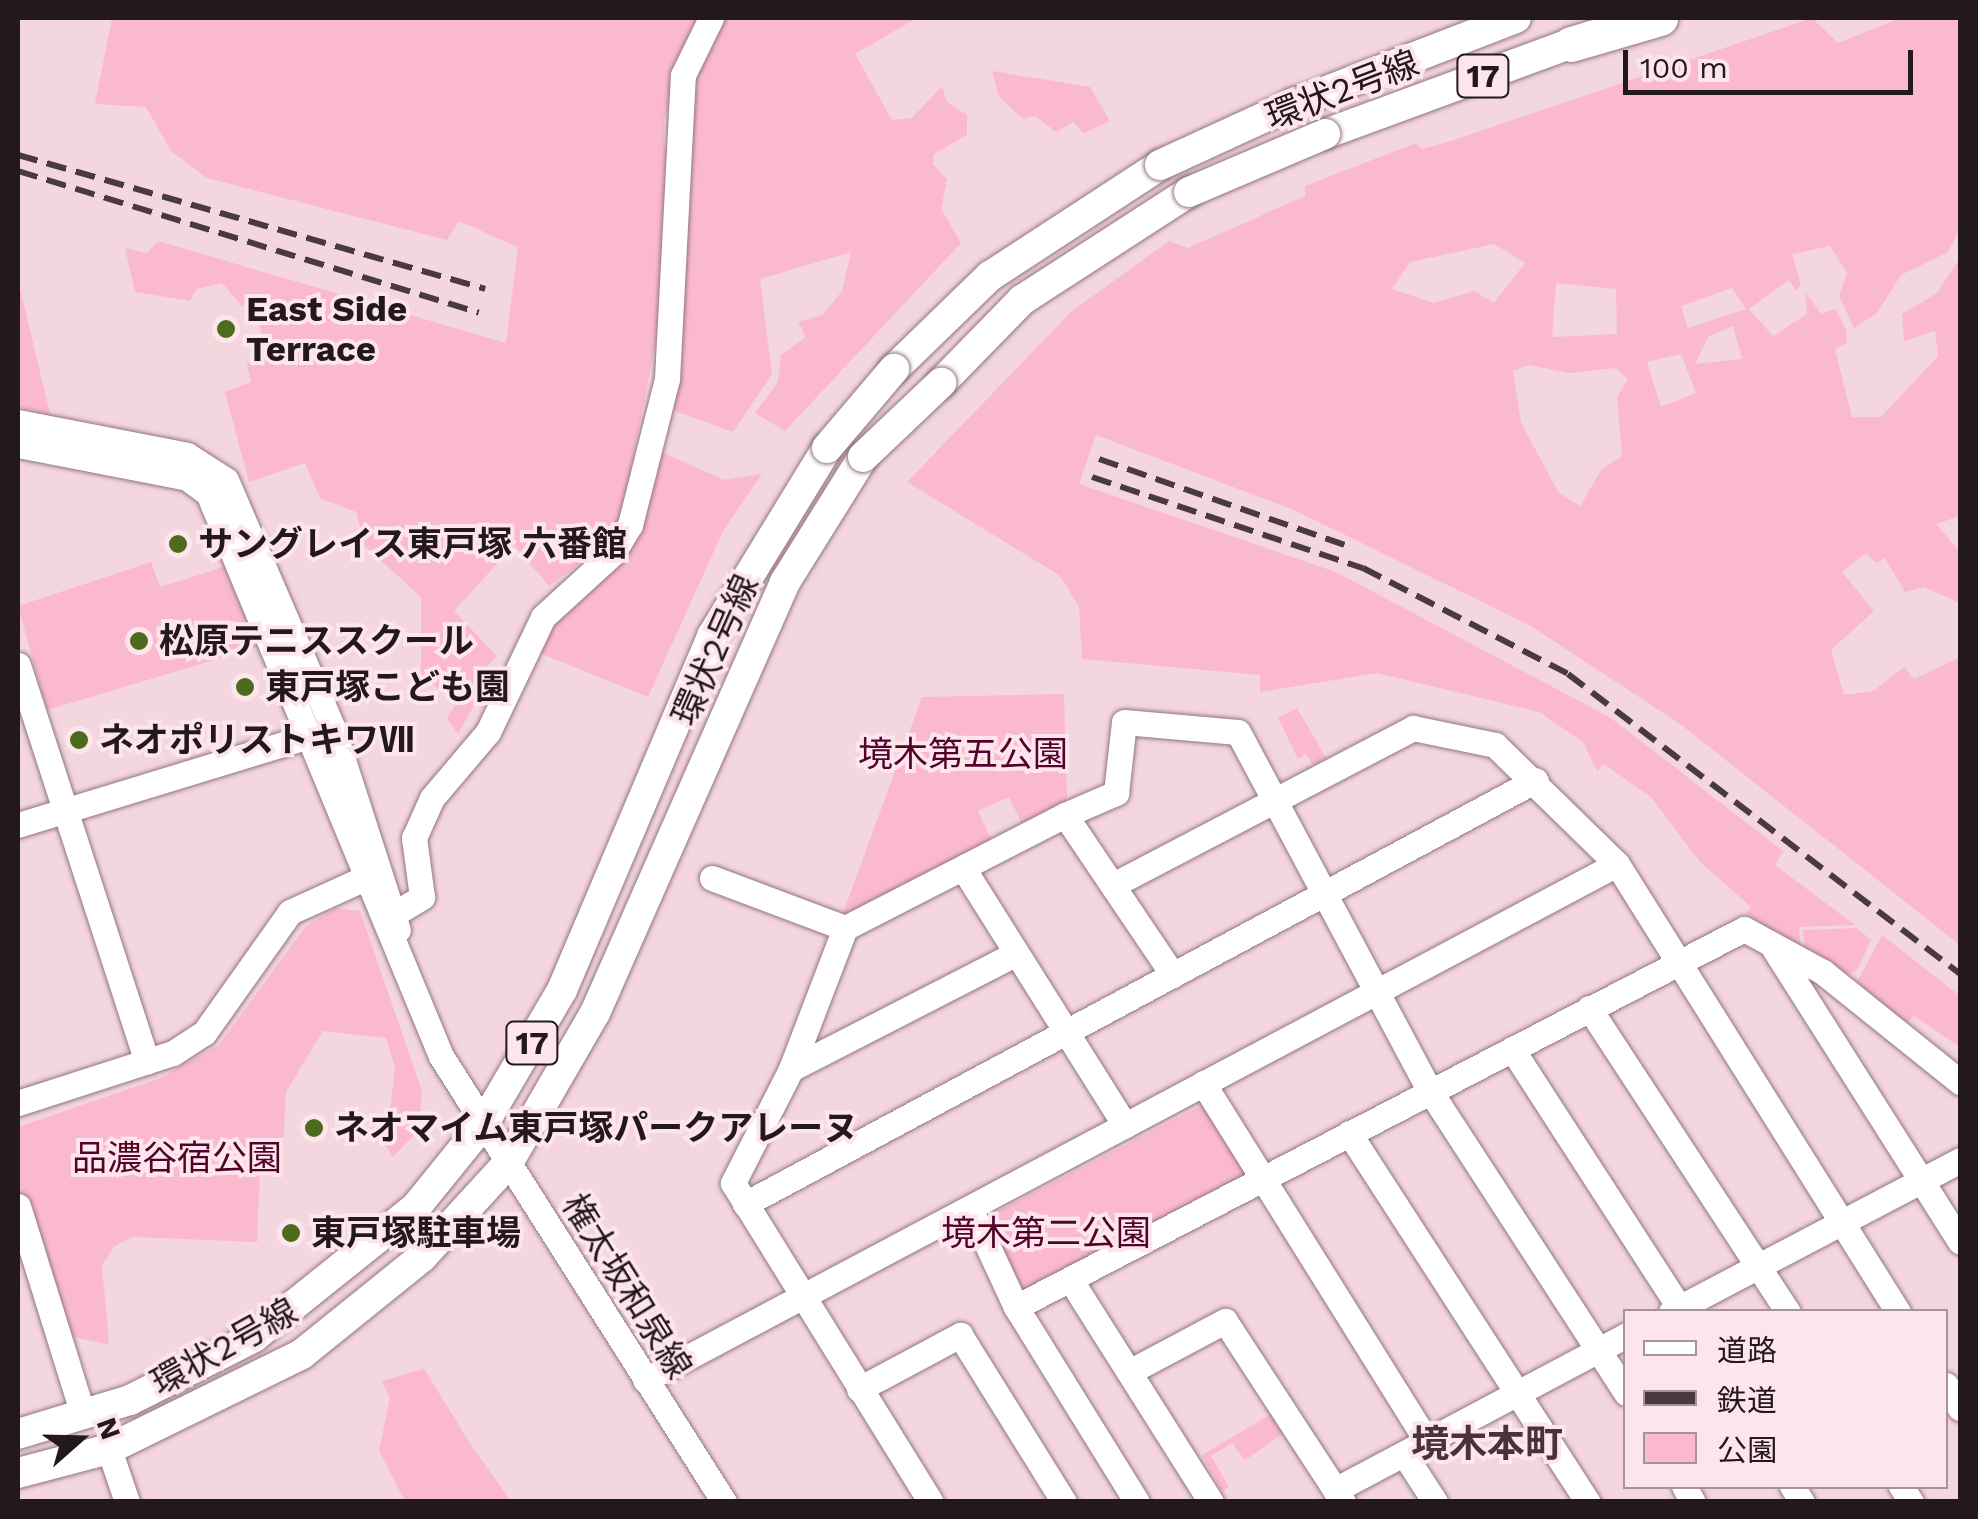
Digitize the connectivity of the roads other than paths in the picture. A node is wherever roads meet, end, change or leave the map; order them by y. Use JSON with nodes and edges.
{"nodes":[{"id":1,"x":711,"y":18,"type":"edge"},
{"id":2,"x":1516,"y":18,"type":"edge"},
{"id":3,"x":1641,"y":18,"type":"edge"},
{"id":4,"x":1660,"y":18,"type":"edge"},
{"id":5,"x":1571,"y":44,"type":"junction"},
{"id":6,"x":18,"y":422,"type":"edge"},
{"id":7,"x":18,"y":445,"type":"edge"},
{"id":8,"x":196,"y":471,"type":"junction"},
{"id":9,"x":18,"y":665,"type":"edge"},
{"id":10,"x":321,"y":733,"type":"junction"},
{"id":11,"x":1536,"y":780,"type":"junction"},
{"id":12,"x":1276,"y":798,"type":"junction"},
{"id":13,"x":66,"y":809,"type":"junction"},
{"id":14,"x":1065,"y":816,"type":"junction"},
{"id":15,"x":18,"y":825,"type":"edge"},
{"id":16,"x":1617,"y":864,"type":"junction"},
{"id":17,"x":962,"y":868,"type":"junction"},
{"id":18,"x":371,"y":875,"type":"junction"},
{"id":19,"x":712,"y":878,"type":"dead end"},
{"id":20,"x":1112,"y":885,"type":"junction"},
{"id":21,"x":1328,"y":891,"type":"junction"},
{"id":22,"x":394,"y":914,"type":"junction"},
{"id":23,"x":845,"y":928,"type":"junction"},
{"id":24,"x":1770,"y":943,"type":"junction"},
{"id":25,"x":1014,"y":954,"type":"junction"},
{"id":26,"x":1674,"y":963,"type":"junction"},
{"id":27,"x":1173,"y":974,"type":"junction"},
{"id":28,"x":1378,"y":991,"type":"junction"},
{"id":29,"x":415,"y":1003,"type":"junction"},
{"id":30,"x":1590,"y":1008,"type":"junction"},
{"id":31,"x":1067,"y":1032,"type":"junction"},
{"id":32,"x":1512,"y":1050,"type":"junction"},
{"id":33,"x":147,"y":1062,"type":"junction"},
{"id":34,"x":791,"y":1069,"type":"junction"},
{"id":35,"x":1203,"y":1082,"type":"junction"},
{"id":36,"x":1960,"y":1082,"type":"edge"},
{"id":37,"x":1430,"y":1090,"type":"junction"},
{"id":38,"x":18,"y":1103,"type":"edge"},
{"id":39,"x":484,"y":1123,"type":"junction"},
{"id":40,"x":1125,"y":1125,"type":"junction"},
{"id":41,"x":1349,"y":1133,"type":"junction"},
{"id":42,"x":1960,"y":1160,"type":"edge"},
{"id":43,"x":508,"y":1163,"type":"junction"},
{"id":44,"x":1261,"y":1180,"type":"junction"},
{"id":45,"x":1921,"y":1181,"type":"junction"},
{"id":46,"x":746,"y":1204,"type":"junction"},
{"id":47,"x":18,"y":1206,"type":"edge"},
{"id":48,"x":970,"y":1208,"type":"junction"},
{"id":49,"x":1840,"y":1222,"type":"junction"},
{"id":50,"x":1960,"y":1242,"type":"edge"},
{"id":51,"x":1758,"y":1265,"type":"junction"},
{"id":52,"x":1070,"y":1279,"type":"junction"},
{"id":53,"x":801,"y":1295,"type":"junction"},
{"id":54,"x":1016,"y":1307,"type":"junction"},
{"id":55,"x":1676,"y":1309,"type":"edge"},
{"id":56,"x":1679,"y":1309,"type":"edge"},
{"id":57,"x":1786,"y":1309,"type":"edge"},
{"id":58,"x":1896,"y":1309,"type":"edge"},
{"id":59,"x":1623,"y":1336,"type":"edge"},
{"id":60,"x":1598,"y":1349,"type":"junction"},
{"id":61,"x":1129,"y":1372,"type":"junction"},
{"id":62,"x":645,"y":1380,"type":"junction"},
{"id":63,"x":1623,"y":1387,"type":"edge"},
{"id":64,"x":859,"y":1389,"type":"junction"},
{"id":65,"x":1518,"y":1392,"type":"junction"},
{"id":66,"x":83,"y":1415,"type":"junction"},
{"id":67,"x":18,"y":1434,"type":"edge"},
{"id":68,"x":1416,"y":1448,"type":"junction"},
{"id":69,"x":110,"y":1449,"type":"junction"},
{"id":70,"x":18,"y":1473,"type":"edge"},
{"id":71,"x":1339,"y":1496,"type":"edge"},
{"id":72,"x":128,"y":1502,"type":"edge"},
{"id":73,"x":724,"y":1502,"type":"edge"},
{"id":74,"x":931,"y":1502,"type":"edge"},
{"id":75,"x":1064,"y":1502,"type":"edge"},
{"id":76,"x":1137,"y":1502,"type":"edge"},
{"id":77,"x":1211,"y":1502,"type":"edge"},
{"id":78,"x":1435,"y":1502,"type":"edge"},
{"id":79,"x":1588,"y":1502,"type":"edge"}],
"edges":[{"from":1,"to":22,"type":"street"},
{"from":2,"to":39,"type":"main road","name":"環状2号線","number":"17","bridge":true},
{"from":3,"to":5,"type":"main road","name":"環状2号線","number":"17"},
{"from":4,"to":5,"type":"highway"},
{"from":5,"to":43,"type":"main road","name":"環状2号線","number":"17","bridge":true},
{"from":6,"to":8,"type":"street"},
{"from":7,"to":8,"type":"street"},
{"from":8,"to":10,"type":"street","name":"権太坂和泉線"},
{"from":9,"to":13,"type":"street"},
{"from":10,"to":13,"type":"street"},
{"from":10,"to":18,"type":"street","name":"権太坂和泉線"},
{"from":11,"to":12,"type":"street"},
{"from":11,"to":16,"type":"street"},
{"from":11,"to":21,"type":"street"},
{"from":12,"to":14,"type":"street"},
{"from":12,"to":20,"type":"street"},
{"from":12,"to":21,"type":"street"},
{"from":13,"to":15,"type":"street"},
{"from":13,"to":33,"type":"street"},
{"from":14,"to":17,"type":"street"},
{"from":14,"to":20,"type":"street"},
{"from":16,"to":26,"type":"street"},
{"from":16,"to":28,"type":"street"},
{"from":17,"to":23,"type":"street"},
{"from":17,"to":25,"type":"street"},
{"from":18,"to":22,"type":"street","name":"権太坂和泉線"},
{"from":18,"to":29,"type":"street","name":"権太坂和泉線"},
{"from":18,"to":33,"type":"street"},
{"from":19,"to":23,"type":"street"},
{"from":20,"to":27,"type":"street"},
{"from":21,"to":27,"type":"street"},
{"from":21,"to":28,"type":"street"},
{"from":22,"to":29,"type":"street","name":"権太坂和泉線"},
{"from":23,"to":34,"type":"street"},
{"from":24,"to":26,"type":"street"},
{"from":24,"to":36,"type":"street"},
{"from":24,"to":45,"type":"street"},
{"from":25,"to":31,"type":"street"},
{"from":25,"to":34,"type":"street"},
{"from":26,"to":30,"type":"street"},
{"from":26,"to":49,"type":"street"},
{"from":27,"to":31,"type":"street"},
{"from":28,"to":35,"type":"street"},
{"from":28,"to":37,"type":"street"},
{"from":29,"to":39,"type":"street","name":"権太坂和泉線"},
{"from":30,"to":32,"type":"street"},
{"from":30,"to":51,"type":"street"},
{"from":31,"to":40,"type":"street"},
{"from":31,"to":46,"type":"street"},
{"from":32,"to":37,"type":"street"},
{"from":32,"to":55,"type":"street"},
{"from":33,"to":38,"type":"street"},
{"from":34,"to":46,"type":"street"},
{"from":35,"to":40,"type":"street"},
{"from":35,"to":44,"type":"street"},
{"from":37,"to":41,"type":"street"},
{"from":37,"to":60,"type":"street"},
{"from":39,"to":43,"type":"street","name":"権太坂和泉線"},
{"from":39,"to":66,"type":"main road","name":"環状2号線","number":"17"},
{"from":40,"to":48,"type":"street"},
{"from":41,"to":44,"type":"street"},
{"from":41,"to":65,"type":"street"},
{"from":42,"to":45,"type":"street"},
{"from":43,"to":62,"type":"street","name":"権太坂和泉線"},
{"from":43,"to":69,"type":"main road","name":"環状2号線","number":"17"},
{"from":44,"to":52,"type":"street"},
{"from":44,"to":68,"type":"street"},
{"from":45,"to":49,"type":"street"},
{"from":45,"to":50,"type":"street"},
{"from":46,"to":53,"type":"street"},
{"from":47,"to":66,"type":"street"},
{"from":48,"to":53,"type":"street"},
{"from":48,"to":54,"type":"street"},
{"from":49,"to":51,"type":"street"},
{"from":49,"to":58,"type":"street"},
{"from":51,"to":56,"type":"street"},
{"from":51,"to":57,"type":"street"},
{"from":52,"to":54,"type":"street"},
{"from":52,"to":61,"type":"street"},
{"from":53,"to":62,"type":"street"},
{"from":53,"to":64,"type":"street"},
{"from":54,"to":76,"type":"street"},
{"from":59,"to":60,"type":"street"},
{"from":60,"to":63,"type":"street"},
{"from":60,"to":65,"type":"street"},
{"from":61,"to":71,"type":"street"},
{"from":61,"to":77,"type":"street"},
{"from":62,"to":73,"type":"street","name":"権太坂和泉線"},
{"from":64,"to":74,"type":"street"},
{"from":64,"to":75,"type":"street"},
{"from":65,"to":68,"type":"street"},
{"from":65,"to":79,"type":"street"},
{"from":66,"to":67,"type":"main road","name":"環状2号線","number":"17"},
{"from":68,"to":71,"type":"street"},
{"from":68,"to":78,"type":"street"},
{"from":69,"to":70,"type":"main road","name":"環状2号線","number":"17"},
{"from":69,"to":72,"type":"street"}]}
